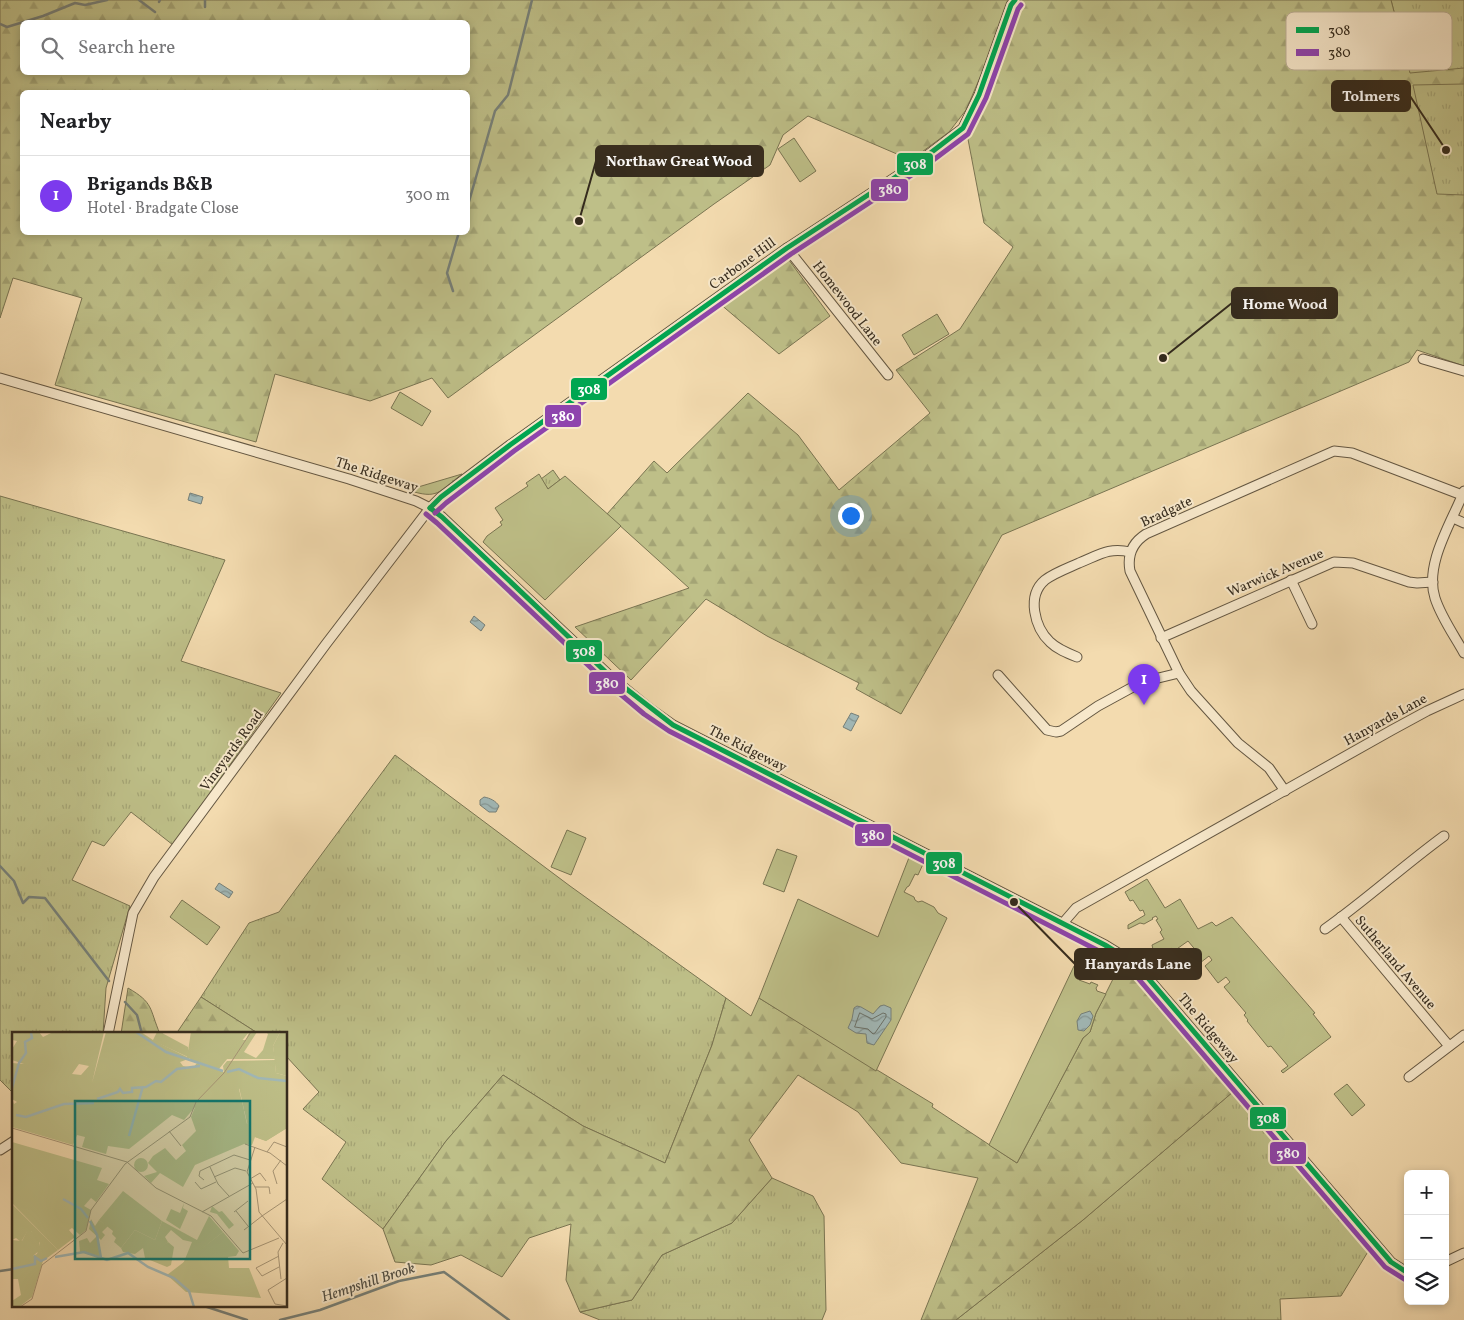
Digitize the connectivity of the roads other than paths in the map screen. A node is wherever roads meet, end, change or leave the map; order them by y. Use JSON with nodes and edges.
{"nodes":[{"id":1,"x":1015,"y":0,"type":"edge"},
{"id":2,"x":787,"y":248,"type":"junction"},
{"id":3,"x":1423,"y":360,"type":"dead end"},
{"id":4,"x":1464,"y":371,"type":"edge"},
{"id":5,"x":888,"y":374,"type":"dead end"},
{"id":6,"x":0,"y":378,"type":"edge"},
{"id":7,"x":1463,"y":493,"type":"edge"},
{"id":8,"x":430,"y":508,"type":"junction"},
{"id":9,"x":1453,"y":518,"type":"junction"},
{"id":10,"x":1464,"y":523,"type":"edge"},
{"id":11,"x":1130,"y":552,"type":"junction"},
{"id":12,"x":1291,"y":580,"type":"junction"},
{"id":13,"x":1433,"y":582,"type":"junction"},
{"id":14,"x":1312,"y":624,"type":"dead end"},
{"id":15,"x":1161,"y":638,"type":"junction"},
{"id":16,"x":1464,"y":653,"type":"edge"},
{"id":17,"x":1077,"y":657,"type":"dead end"},
{"id":18,"x":1179,"y":673,"type":"junction"},
{"id":19,"x":998,"y":675,"type":"dead end"},
{"id":20,"x":1464,"y":694,"type":"edge"},
{"id":21,"x":1284,"y":791,"type":"junction"},
{"id":22,"x":1444,"y":836,"type":"dead end"},
{"id":23,"x":1341,"y":917,"type":"junction"},
{"id":24,"x":1063,"y":923,"type":"junction"},
{"id":25,"x":1324,"y":929,"type":"dead end"},
{"id":26,"x":108,"y":1032,"type":"edge"},
{"id":27,"x":1464,"y":1034,"type":"edge"},
{"id":28,"x":1449,"y":1046,"type":"junction"},
{"id":29,"x":1409,"y":1077,"type":"dead end"},
{"id":30,"x":12,"y":1142,"type":"edge"},
{"id":31,"x":0,"y":1150,"type":"edge"},
{"id":32,"x":1464,"y":1253,"type":"edge"},
{"id":33,"x":1449,"y":1260,"type":"edge"},
{"id":34,"x":1404,"y":1271,"type":"edge"}],
"edges":[{"from":1,"to":2,"type":"street","name":"Carbone Hill"},
{"from":2,"to":5,"type":"street","name":"Homewood Lane"},
{"from":2,"to":8,"type":"street","name":"Carbone Hill"},
{"from":3,"to":4,"type":"street"},
{"from":6,"to":8,"type":"street","name":"The Ridgeway"},
{"from":7,"to":9,"type":"street"},
{"from":7,"to":11,"type":"street","name":"Bradgate"},
{"from":8,"to":24,"type":"street","name":"The Ridgeway"},
{"from":8,"to":26,"type":"street","name":"Vineyards Road"},
{"from":9,"to":10,"type":"street"},
{"from":9,"to":13,"type":"street"},
{"from":11,"to":15,"type":"street"},
{"from":11,"to":17,"type":"street"},
{"from":12,"to":13,"type":"street","name":"Warwick Avenue"},
{"from":12,"to":14,"type":"street"},
{"from":12,"to":15,"type":"street","name":"Warwick Avenue"},
{"from":13,"to":16,"type":"street"},
{"from":15,"to":18,"type":"street"},
{"from":18,"to":19,"type":"street"},
{"from":18,"to":21,"type":"street"},
{"from":20,"to":21,"type":"street","name":"Hanyards Lane"},
{"from":21,"to":24,"type":"street","name":"Hanyards Lane"},
{"from":22,"to":23,"type":"street","name":"Sutherland Avenue"},
{"from":23,"to":25,"type":"street","name":"Sutherland Avenue"},
{"from":23,"to":28,"type":"street","name":"Sutherland Avenue"},
{"from":24,"to":34,"type":"street","name":"The Ridgeway"},
{"from":27,"to":28,"type":"street"},
{"from":28,"to":29,"type":"street"},
{"from":30,"to":31,"type":"street"},
{"from":32,"to":33,"type":"street"}]}
